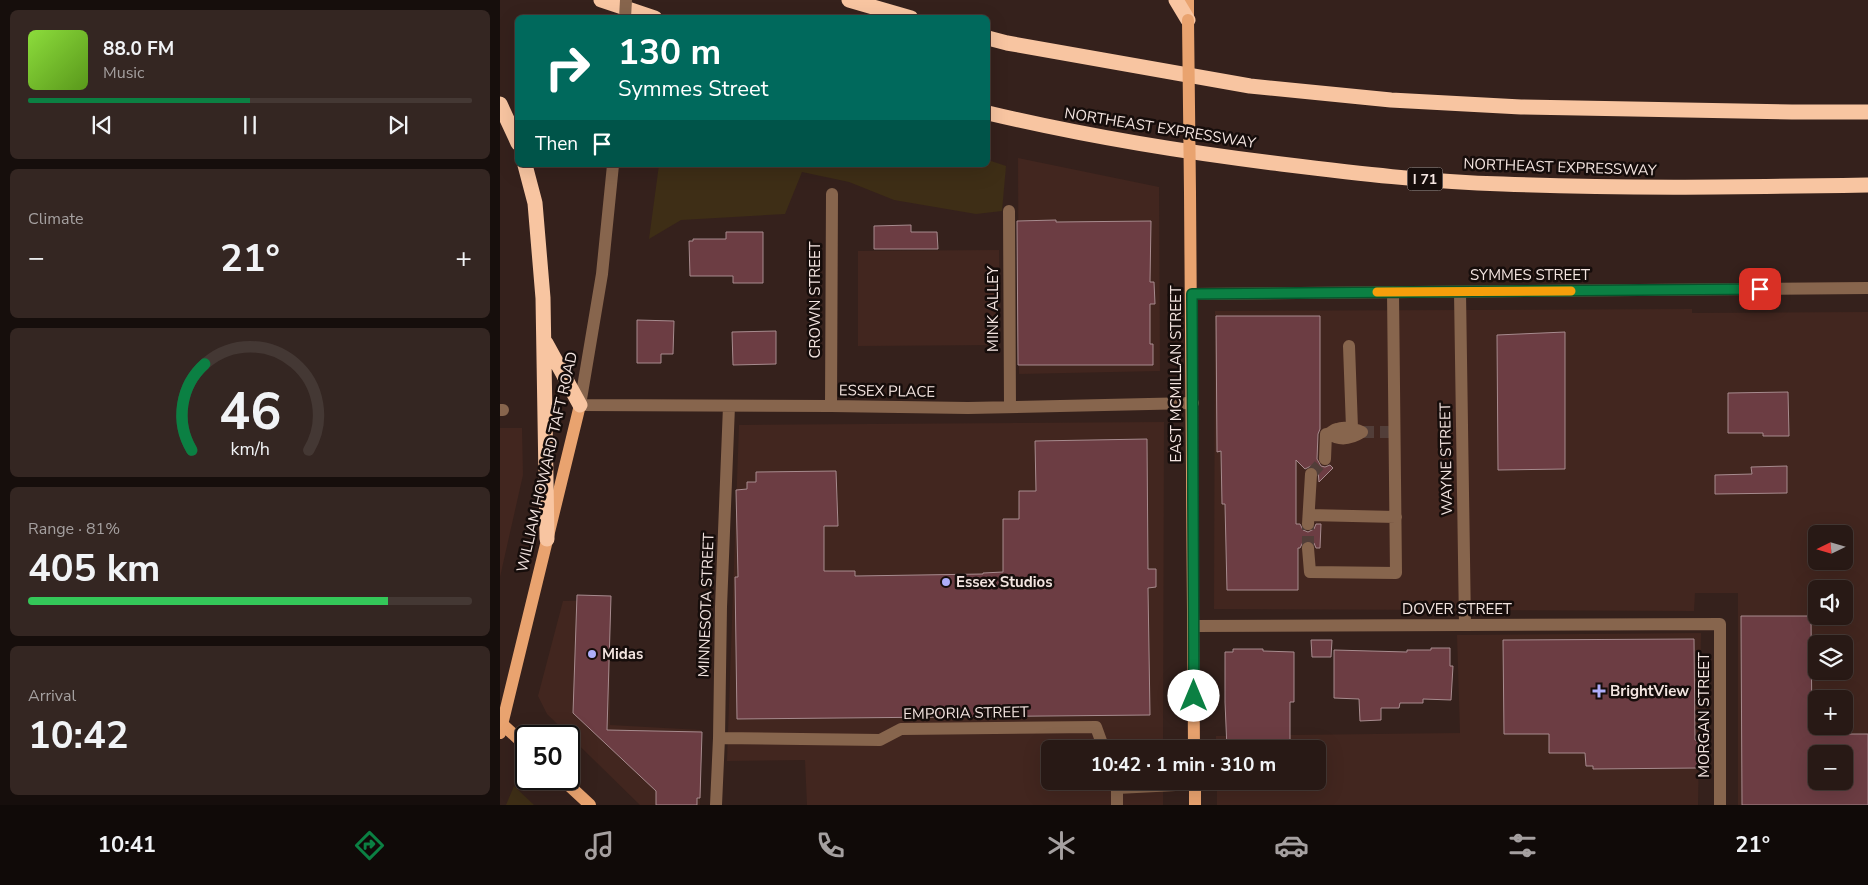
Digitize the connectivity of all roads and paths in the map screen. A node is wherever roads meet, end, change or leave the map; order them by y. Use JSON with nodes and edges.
{"nodes":[{"id":1,"x":601,"y":0,"type":"edge"},
{"id":2,"x":626,"y":0,"type":"edge"},
{"id":3,"x":849,"y":0,"type":"edge"},
{"id":4,"x":1176,"y":0,"type":"edge"},
{"id":5,"x":1188,"y":0,"type":"edge"},
{"id":6,"x":625,"y":15,"type":"edge"},
{"id":7,"x":646,"y":15,"type":"edge"},
{"id":8,"x":901,"y":15,"type":"edge"},
{"id":9,"x":1188,"y":20,"type":"junction"},
{"id":10,"x":990,"y":39,"type":"edge"},
{"id":11,"x":500,"y":104,"type":"edge"},
{"id":12,"x":1868,"y":112,"type":"edge"},
{"id":13,"x":990,"y":113,"type":"edge"},
{"id":14,"x":515,"y":136,"type":"edge"},
{"id":15,"x":526,"y":167,"type":"edge"},
{"id":16,"x":614,"y":167,"type":"edge"},
{"id":17,"x":1868,"y":185,"type":"edge"},
{"id":18,"x":832,"y":194,"type":"dead end"},
{"id":19,"x":1009,"y":210,"type":"dead end"},
{"id":20,"x":1868,"y":288,"type":"edge"},
{"id":21,"x":1394,"y":292,"type":"junction"},
{"id":22,"x":1460,"y":292,"type":"junction"},
{"id":23,"x":1192,"y":294,"type":"junction"},
{"id":24,"x":544,"y":340,"type":"junction"},
{"id":25,"x":1349,"y":346,"type":"dead end"},
{"id":26,"x":1193,"y":403,"type":"junction"},
{"id":27,"x":580,"y":405,"type":"junction"},
{"id":28,"x":729,"y":406,"type":"junction"},
{"id":29,"x":831,"y":406,"type":"junction"},
{"id":30,"x":1010,"y":408,"type":"junction"},
{"id":31,"x":1325,"y":459,"type":"tunnel mouth"},
{"id":32,"x":1311,"y":474,"type":"tunnel mouth"},
{"id":33,"x":1396,"y":517,"type":"junction"},
{"id":34,"x":547,"y":539,"type":"junction"},
{"id":35,"x":1308,"y":548,"type":"tunnel mouth"},
{"id":36,"x":1720,"y":624,"type":"joint"},
{"id":37,"x":1465,"y":625,"type":"junction"},
{"id":38,"x":1194,"y":626,"type":"junction"},
{"id":39,"x":501,"y":726,"type":"edge"},
{"id":40,"x":515,"y":737,"type":"edge"},
{"id":41,"x":719,"y":738,"type":"junction"},
{"id":42,"x":1101,"y":740,"type":"edge"},
{"id":43,"x":1194,"y":740,"type":"edge"},
{"id":44,"x":574,"y":790,"type":"edge"},
{"id":45,"x":1116,"y":790,"type":"edge"},
{"id":46,"x":1195,"y":790,"type":"edge"},
{"id":47,"x":590,"y":805,"type":"edge"},
{"id":48,"x":716,"y":805,"type":"edge"},
{"id":49,"x":1117,"y":805,"type":"edge"},
{"id":50,"x":1195,"y":805,"type":"edge"},
{"id":51,"x":1720,"y":805,"type":"edge"}],
"edges":[{"from":1,"to":7,"type":"highway"},
{"from":2,"to":6,"type":"street","bridge":true},
{"from":3,"to":8,"type":"highway"},
{"from":4,"to":9,"type":"highway"},
{"from":5,"to":9,"type":"main road","name":"EAST MCMILLAN STREET"},
{"from":9,"to":23,"type":"main road","name":"EAST MCMILLAN STREET","bridge":true},
{"from":10,"to":12,"type":"highway"},
{"from":11,"to":14,"type":"highway"},
{"from":13,"to":17,"type":"highway","name":"NORTHEAST EXPRESSWAY","number":"I 71"},
{"from":15,"to":24,"type":"highway"},
{"from":16,"to":27,"type":"street","name":"WILLIAM HOWARD TAFT ROAD"},
{"from":18,"to":29,"type":"street","name":"CROWN STREET"},
{"from":19,"to":30,"type":"street","name":"MINK ALLEY"},
{"from":20,"to":22,"type":"street","name":"SYMMES STREET"},
{"from":21,"to":22,"type":"street","name":"SYMMES STREET"},
{"from":21,"to":23,"type":"street","name":"SYMMES STREET"},
{"from":21,"to":33,"type":"street"},
{"from":22,"to":37,"type":"street","name":"WAYNE STREET"},
{"from":23,"to":26,"type":"main road","name":"EAST MCMILLAN STREET"},
{"from":24,"to":27,"type":"highway"},
{"from":24,"to":34,"type":"highway"},
{"from":25,"to":31,"type":"street"},
{"from":26,"to":30,"type":"street","name":"ESSEX PLACE"},
{"from":26,"to":38,"type":"main road","name":"EAST MCMILLAN STREET"},
{"from":27,"to":28,"type":"street","name":"ESSEX PLACE"},
{"from":27,"to":34,"type":"main road","name":"WILLIAM HOWARD TAFT ROAD"},
{"from":28,"to":29,"type":"street","name":"ESSEX PLACE"},
{"from":28,"to":41,"type":"street","name":"MINNESOTA STREET"},
{"from":29,"to":30,"type":"street","name":"ESSEX PLACE"},
{"from":32,"to":33,"type":"street"},
{"from":33,"to":35,"type":"street"},
{"from":34,"to":39,"type":"main road","name":"WILLIAM HOWARD TAFT ROAD"},
{"from":36,"to":37,"type":"street","name":"DOVER STREET"},
{"from":36,"to":51,"type":"street","name":"MORGAN STREET"},
{"from":37,"to":38,"type":"street","name":"DOVER STREET"},
{"from":38,"to":43,"type":"main road","name":"EAST MCMILLAN STREET"},
{"from":39,"to":40,"type":"main road"},
{"from":41,"to":42,"type":"street","name":"EMPORIA STREET"},
{"from":41,"to":48,"type":"street","name":"MINNESOTA STREET"},
{"from":44,"to":47,"type":"main road"},
{"from":45,"to":49,"type":"street"},
{"from":46,"to":50,"type":"main road"}]}
